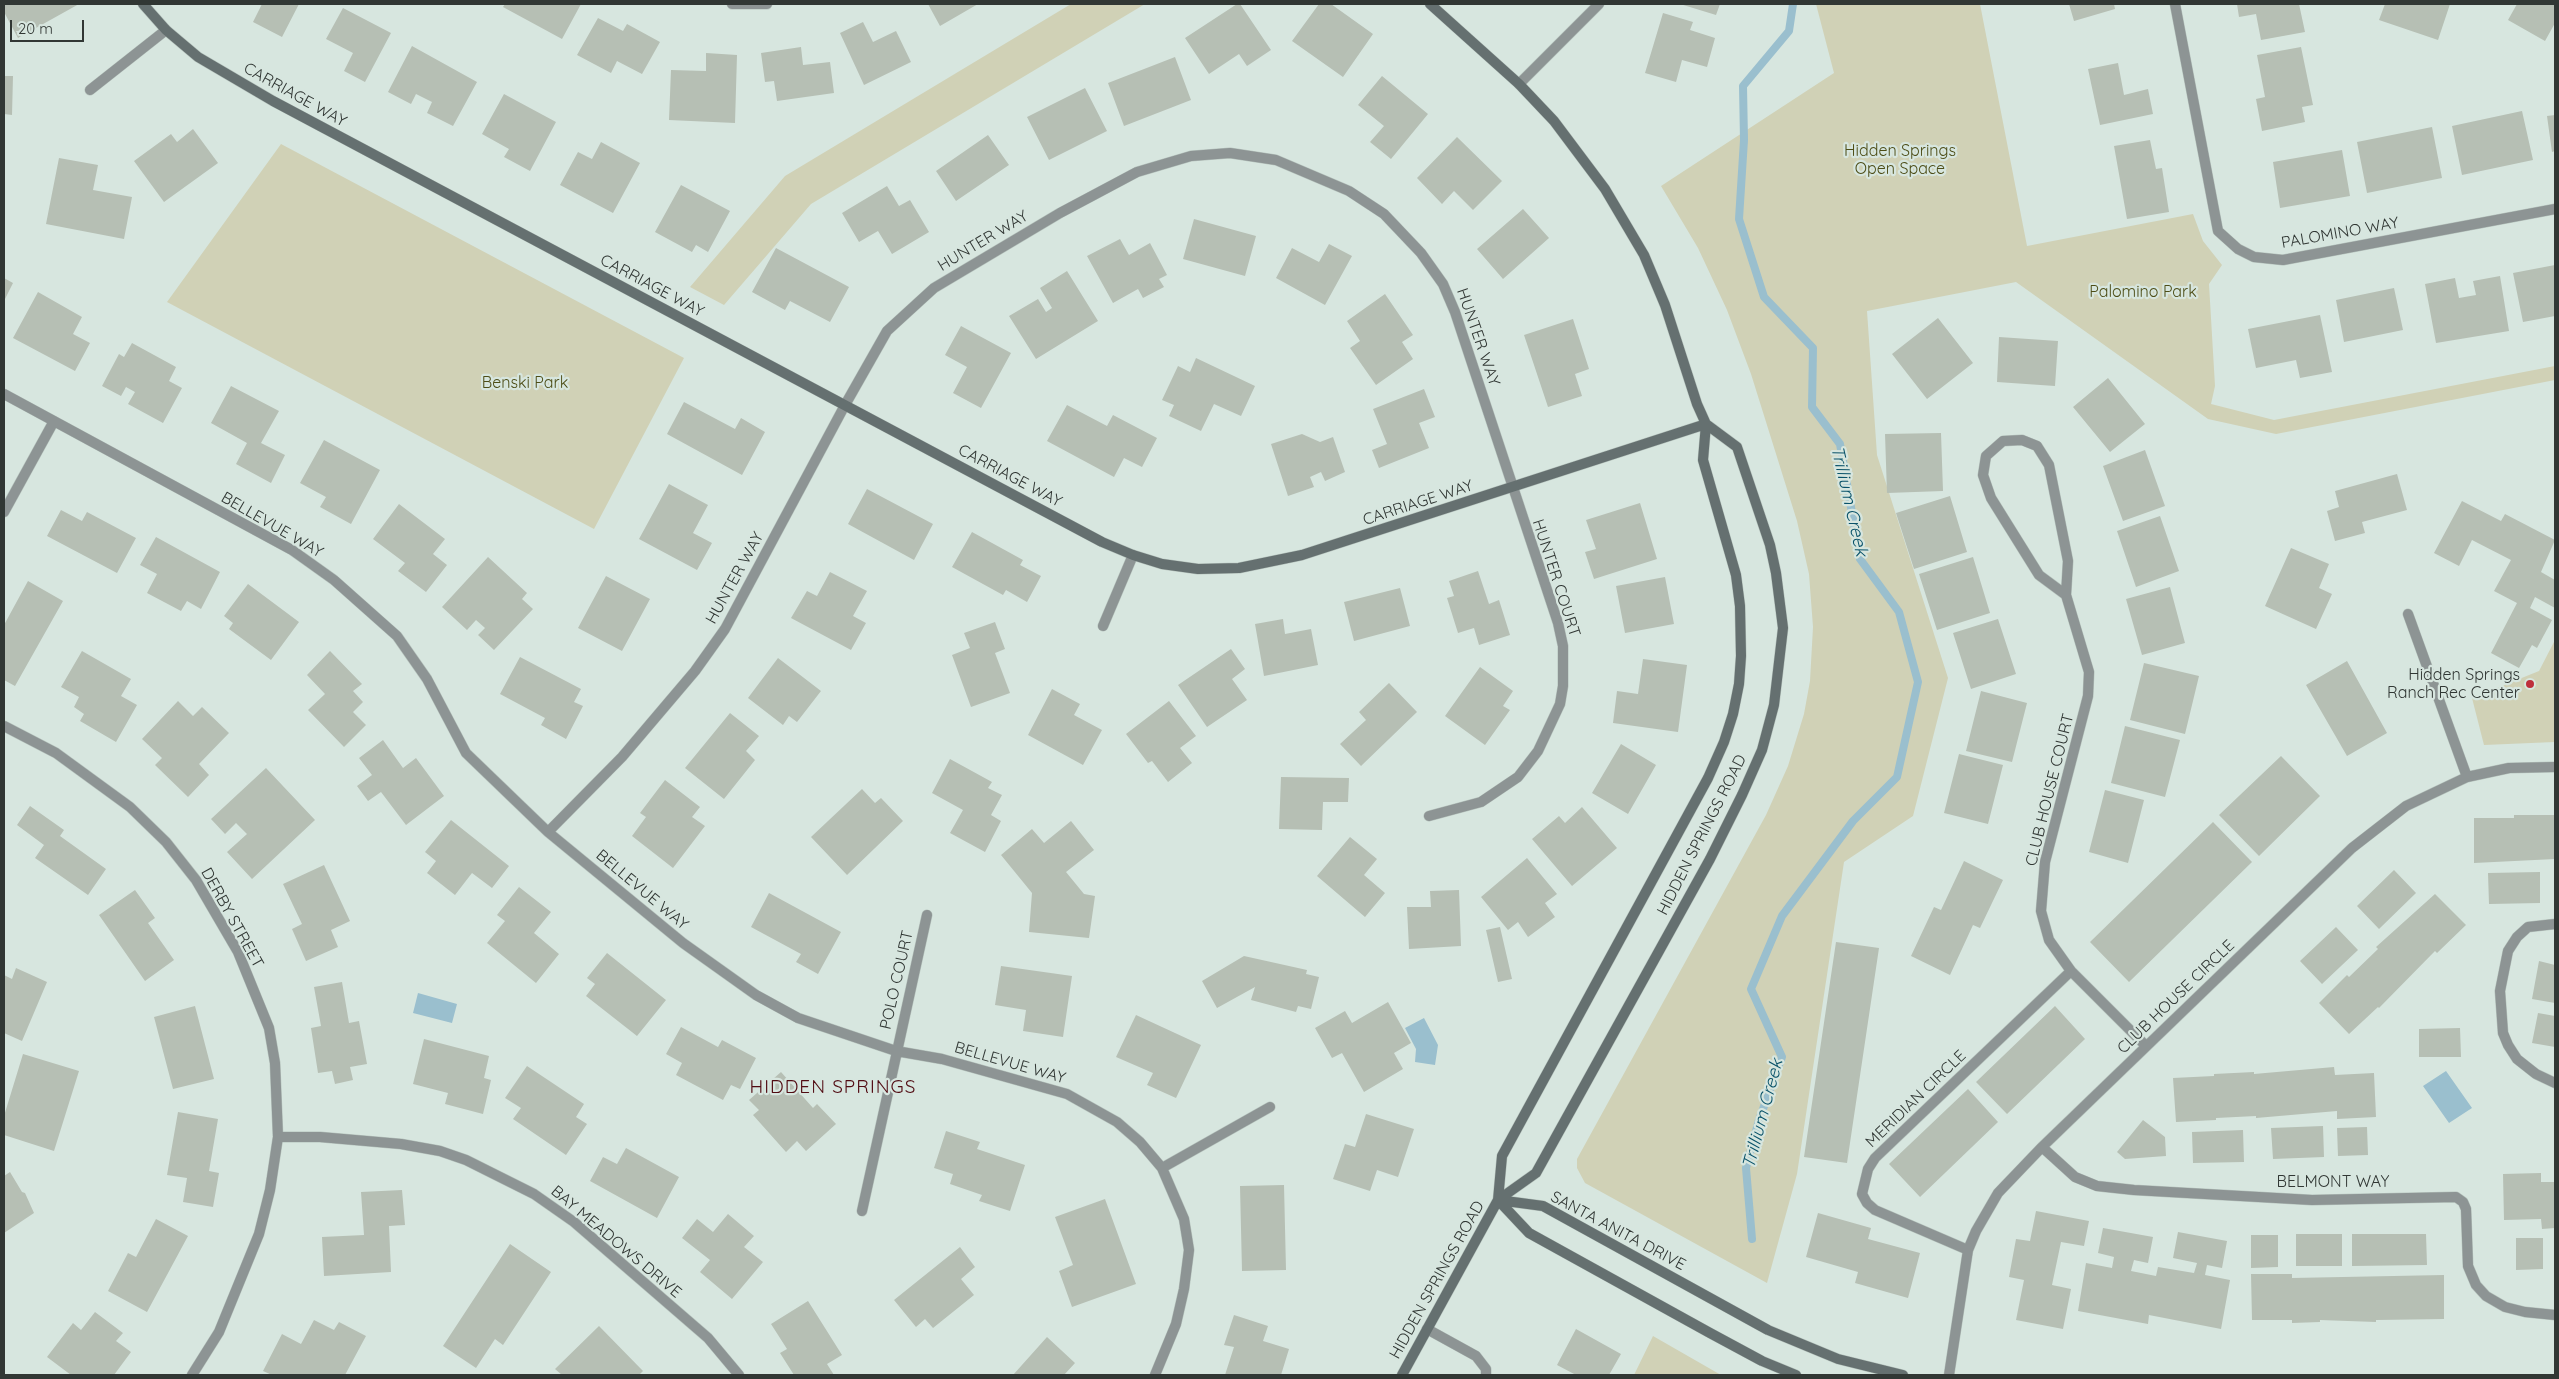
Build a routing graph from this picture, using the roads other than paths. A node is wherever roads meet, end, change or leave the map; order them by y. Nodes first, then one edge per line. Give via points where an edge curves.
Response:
1 (144, 4) edge
2 (732, 4) edge
3 (767, 4) edge
4 (1430, 4) edge
5 (1598, 4) edge
6 (2175, 4) edge
7 (166, 30) junction
8 (1520, 84) junction
9 (90, 90) dead end
10 (2555, 209) edge
11 (4, 394) edge
12 (845, 405) junction
13 (54, 422) junction
14 (1706, 424) junction
15 (1512, 488) junction
16 (4, 512) edge
17 (1133, 556) junction
18 (2066, 595) junction
19 (2408, 614) dead end
20 (1103, 626) dead end
21 (4, 726) edge
22 (2555, 766) edge
23 (2467, 777) junction
24 (1429, 816) dead end
25 (548, 832) junction
26 (927, 915) dead end
27 (2555, 924) edge
28 (2071, 971) junction
29 (2146, 1046) junction
30 (896, 1051) junction
31 (2555, 1083) edge
32 (1270, 1107) dead end
33 (278, 1137) junction
34 (2042, 1147) junction
35 (1162, 1168) junction
36 (1498, 1200) junction
37 (862, 1211) dead end
38 (1968, 1250) junction
39 (2555, 1315) edge
40 (1427, 1329) junction
41 (192, 1375) edge
42 (739, 1375) edge
43 (1155, 1375) edge
44 (1402, 1375) edge
45 (1486, 1375) edge
46 (1796, 1375) edge
47 (1903, 1375) edge
48 (1949, 1375) edge

1 - 7 main road, CARRIAGE WAY
2 - 3 street
4 - 8 main road, HIDDEN SPRINGS ROAD
5 - 8 street
6 - 10 street, PALOMINO WAY via 2218,230 2238,249 2254,257 2283,260
7 - 9 street
7 - 12 main road, CARRIAGE WAY via 198,58 273,101
8 - 14 main road, HIDDEN SPRINGS ROAD via 1585,160 1640,247 1665,305
11 - 13 street, BELLEVUE WAY
12 - 15 street, HUNTER WAY via 888,331 934,288 1052,217 1137,172 1191,156 1230,153 1276,160 1349,191 1384,214 1421,253 1443,284 1455,312
12 - 17 main road, CARRIAGE WAY
12 - 25 street, HUNTER WAY via 725,629 695,671 622,756
13 - 16 street
13 - 25 street, BELLEVUE WAY via 292,550 334,580 396,636 427,679 466,753
14 - 15 main road, CARRIAGE WAY
14 - 36 main road, HIDDEN SPRINGS ROAD via 1703,460 1736,575 1740,606 1741,656 1733,714 1708,778 1502,1156
14 - 36 main road, HIDDEN SPRINGS ROAD via 1737,447 1776,573 1783,628 1774,705 1756,765 1710,859 1536,1173
15 - 17 main road, CARRIAGE WAY via 1317,550 1260,564 1198,569
15 - 24 street, HUNTER COURT via 1563,646 1560,704 1538,751 1518,777 1481,802
17 - 20 street
18 - 18 street, CLUB HOUSE COURT via 2068,561 2049,465 2037,446 2022,440 2003,441 1986,456 1982,474 1989,495 2039,575
18 - 28 street, CLUB HOUSE COURT via 2089,672 2088,696 2045,862 2041,911 2049,940
19 - 23 street
21 - 33 street, DERBY STREET via 56,754 130,807 166,842 196,880 238,952 270,1028
22 - 23 street, CLUB HOUSE CIRCLE via 2510,768
23 - 29 street, CLUB HOUSE CIRCLE via 2406,806 2352,848
25 - 30 street, BELLEVUE WAY via 683,943 756,995 798,1018
26 - 30 street, POLO COURT
27 - 31 street via 2528,927 2517,937 2508,951 2500,991 2503,1033 2508,1045 2517,1059 2536,1074
28 - 29 street, CLUB HOUSE COURT
28 - 38 street, MERIDIAN CIRCLE via 1868,1169 1862,1194 1875,1210
29 - 34 street, CLUB HOUSE CIRCLE
30 - 35 street, BELLEVUE WAY via 942,1059 1067,1094 1117,1122
30 - 37 street, POLO COURT
32 - 35 street
33 - 41 street, DERBY STREET via 259,1234 219,1332
33 - 42 street, BAY MEADOWS DRIVE via 320,1136 440,1150 534,1194 574,1222 708,1338
34 - 38 street, CLUB HOUSE CIRCLE via 1998,1193
34 - 39 street, BELMONT WAY via 2075,1177 2096,1186 2312,1200 2456,1197 2466,1209 2468,1266 2476,1285 2486,1296 2505,1306
35 - 43 street, BELLEVUE WAY via 1184,1219 1188,1250 1176,1324
36 - 40 main road, HIDDEN SPRINGS ROAD
36 - 46 main road via 1529,1233 1762,1361
36 - 47 main road, SANTA ANITA DRIVE via 1543,1206 1768,1330 1838,1359
38 - 48 street, CLUB HOUSE CIRCLE
40 - 44 main road, HIDDEN SPRINGS ROAD
40 - 45 street via 1476,1356 1486,1369

